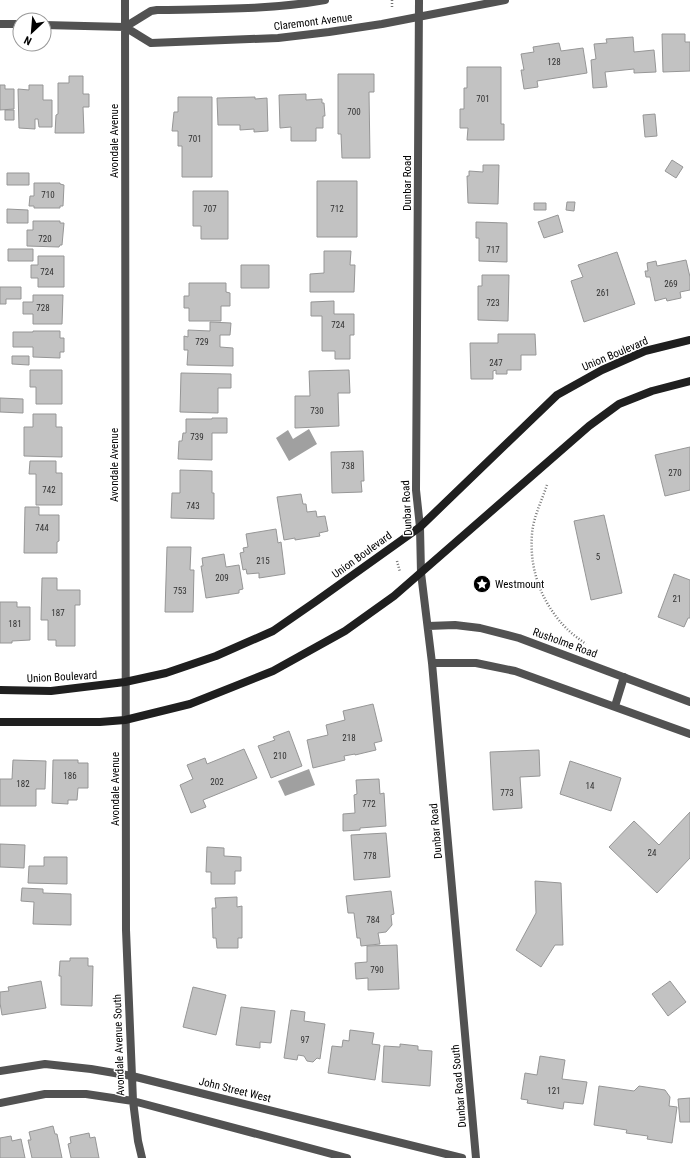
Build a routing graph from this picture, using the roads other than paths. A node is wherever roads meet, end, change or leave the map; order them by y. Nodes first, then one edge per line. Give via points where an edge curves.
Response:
1 (125, 0) edge
2 (325, 0) edge
3 (419, 0) edge
4 (505, 0) edge
5 (419, 16) junction
6 (0, 24) edge
7 (12, 24) edge
8 (52, 25) edge
9 (125, 27) junction
10 (690, 340) edge
11 (690, 381) edge
12 (420, 527) junction
13 (421, 573) junction
14 (428, 626) junction
15 (432, 663) junction
16 (624, 677) junction
17 (125, 682) junction
18 (0, 690) edge
19 (690, 702) edge
20 (615, 706) junction
21 (125, 720) junction
22 (0, 722) edge
23 (690, 734) edge
24 (126, 930) joint
25 (463, 1012) joint
26 (0, 1071) edge
27 (132, 1076) junction
28 (132, 1101) junction
29 (0, 1103) edge
30 (142, 1158) edge
31 (347, 1158) edge
32 (462, 1158) edge
33 (476, 1158) edge

1 - 9 street, Avondale Avenue
2 - 9 street, Claremont Avenue via 295,5 157,10
3 - 5 street, Dunbar Road
4 - 5 street, Claremont Avenue
5 - 9 street, Claremont Avenue via 278,38 151,44
5 - 12 street, Dunbar Road via 416,490
6 - 7 street
8 - 9 street
9 - 17 street, Avondale Avenue
10 - 12 street, Union Boulevard via 645,351 602,370 557,395
11 - 13 street via 652,391 619,404 589,426
12 - 13 street, Dunbar Road
12 - 17 street, Union Boulevard via 273,631 216,656 166,673
13 - 14 street, Dunbar Road
13 - 21 street via 345,631 273,671 190,704
14 - 15 street, Dunbar Road
14 - 16 street, Rusholme Road via 461,625 500,633
15 - 20 street via 476,663 515,671
15 - 25 street, Dunbar Road
16 - 19 street, Rusholme Road
16 - 20 street
17 - 18 street, Union Boulevard via 51,691
17 - 21 street, Avondale Avenue
20 - 23 street
21 - 22 street
21 - 24 street, Avondale Avenue
24 - 27 street, Avondale Avenue South
25 - 33 street, Dunbar Road South
26 - 27 street, John Street West via 45,1064
27 - 28 street, Avondale Avenue South
27 - 32 street, John Street West
28 - 29 street via 86,1094 52,1094
28 - 30 street, Avondale Avenue South
28 - 31 street

